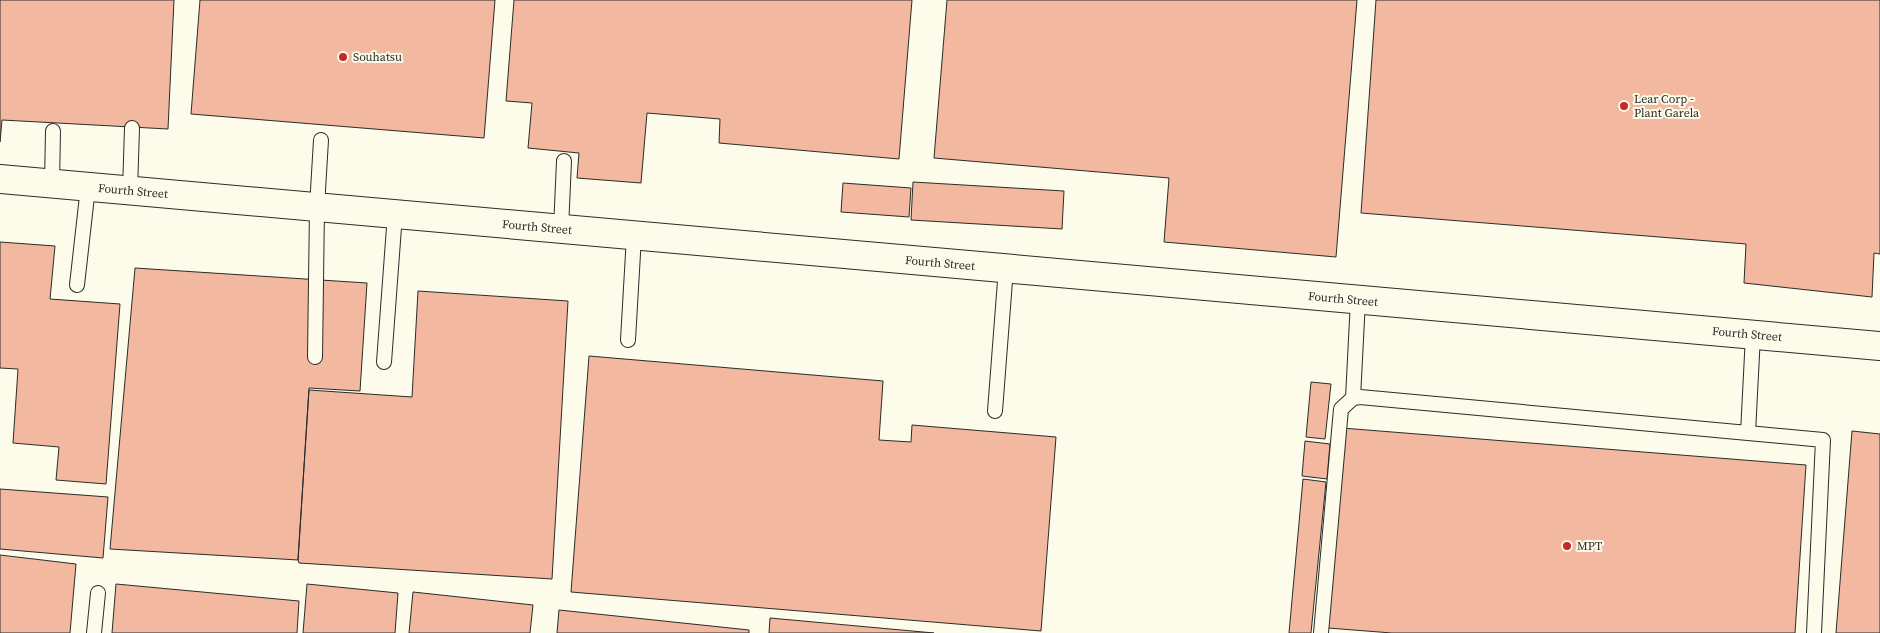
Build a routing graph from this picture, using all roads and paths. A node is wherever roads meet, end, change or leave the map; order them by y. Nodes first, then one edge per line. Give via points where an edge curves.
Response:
1 (132, 128) dead end
2 (53, 131) dead end
3 (321, 140) dead end
4 (564, 161) dead end
5 (0, 179) edge
6 (52, 184) junction
7 (88, 187) junction
8 (130, 191) junction
9 (317, 207) junction
10 (395, 214) junction
11 (561, 229) junction
12 (634, 236) junction
13 (1006, 268) junction
14 (77, 285) dead end
15 (1358, 300) junction
16 (1753, 335) junction
17 (628, 340) dead end
18 (1880, 346) edge
19 (314, 357) dead end
20 (384, 362) dead end
21 (1353, 398) junction
22 (995, 411) dead end
23 (1748, 433) junction
24 (98, 594) dead end
25 (94, 633) edge
26 (1321, 633) edge
27 (1814, 633) edge

1 - 8 lane
2 - 6 lane
3 - 9 lane
4 - 11 lane
5 - 6 street, Fourth Street
6 - 7 street, Fourth Street
7 - 8 street, Fourth Street
7 - 14 lane
8 - 9 street, Fourth Street
9 - 10 street, Fourth Street
9 - 19 lane
10 - 11 street, Fourth Street
10 - 20 lane
11 - 12 street, Fourth Street
12 - 13 street, Fourth Street
12 - 17 lane
13 - 15 street, Fourth Street
13 - 22 lane
15 - 16 street, Fourth Street
15 - 21 lane
16 - 18 street, Fourth Street
16 - 23 lane
21 - 23 lane
21 - 26 lane via 1341,409
23 - 27 lane via 1823,440
24 - 25 lane

